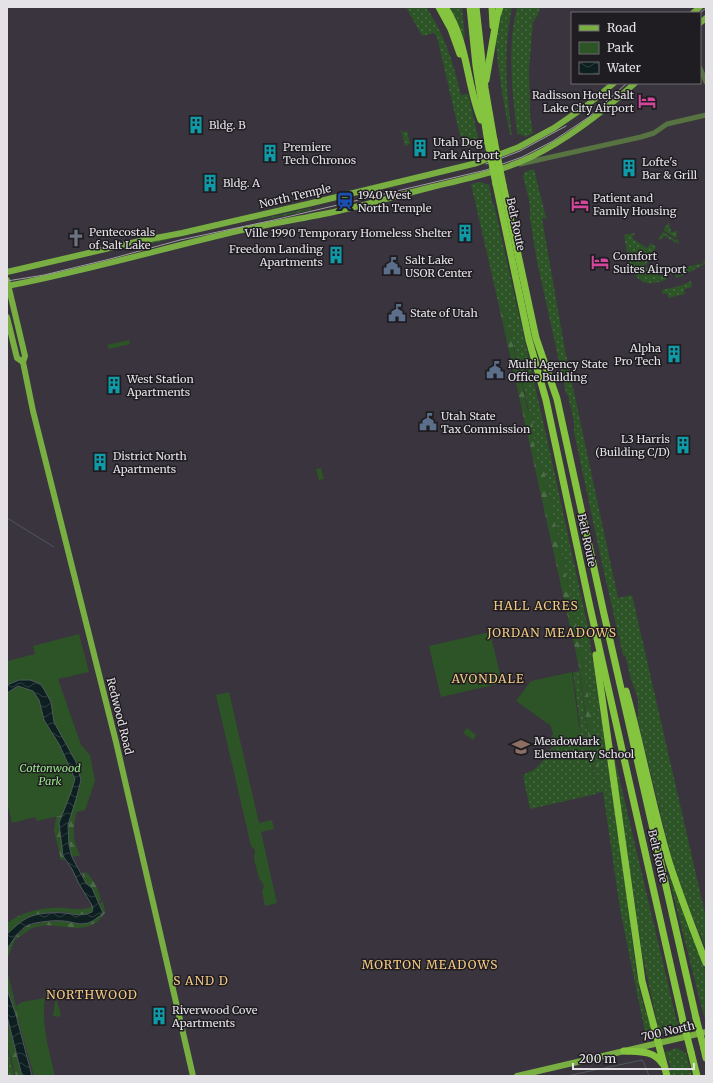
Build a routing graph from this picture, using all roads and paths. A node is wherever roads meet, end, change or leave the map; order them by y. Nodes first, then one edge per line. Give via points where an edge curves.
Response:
1 (438, 7) edge
2 (445, 7) edge
3 (464, 7) edge
4 (470, 7) edge
5 (476, 7) edge
6 (492, 7) edge
7 (500, 7) edge
8 (493, 42) junction
9 (473, 43) junction
10 (701, 70) edge
11 (706, 82) edge
12 (613, 84) edge
13 (634, 84) edge
14 (485, 88) junction
15 (475, 105) junction
16 (706, 115) edge
17 (486, 133) junction
18 (491, 142) junction
19 (509, 166) junction
20 (500, 184) junction
21 (7, 272) edge
22 (7, 284) edge
23 (7, 317) edge
24 (23, 362) junction
25 (590, 607) junction
26 (604, 614) junction
27 (706, 962) edge
28 (706, 1032) edge
29 (658, 1043) junction
30 (624, 1051) junction
31 (706, 1058) edge
32 (667, 1073) edge
33 (193, 1076) edge
34 (517, 1076) edge
35 (697, 1076) edge

1 - 15 highway via 451,29 460,52 470,95
2 - 15 highway via 459,36
3 - 9 highway
4 - 9 highway, Belt Route
5 - 14 highway, Belt Route
6 - 8 highway
7 - 8 highway
8 - 14 highway
9 - 17 highway, Belt Route
10 - 11 street
12 - 21 main road, North Temple via 554,128 519,147 477,163
13 - 19 main road, North Temple via 589,123 560,142
14 - 18 highway, Belt Route
15 - 17 highway
16 - 19 street, North Temple via 667,124 654,133 641,137
17 - 18 highway, Belt Route
18 - 20 highway, Belt Route, bridge
19 - 22 main road, North Temple via 380,201 234,232 72,272
20 - 25 highway, Belt Route via 529,340 546,400
20 - 26 highway, Belt Route via 536,338 558,399
22 - 24 main road, Redwood Road via 25,356
23 - 24 main road, Redwood Road via 17,358
24 - 33 main road, Redwood Road via 116,742
25 - 29 highway via 642,981
25 - 35 highway, Belt Route, bridge
26 - 27 highway via 670,862
26 - 31 highway, Belt Route, bridge
28 - 29 main road, 700 North
29 - 30 main road, 700 North
29 - 32 highway
30 - 32 highway via 654,1055
30 - 34 main road, 700 North

